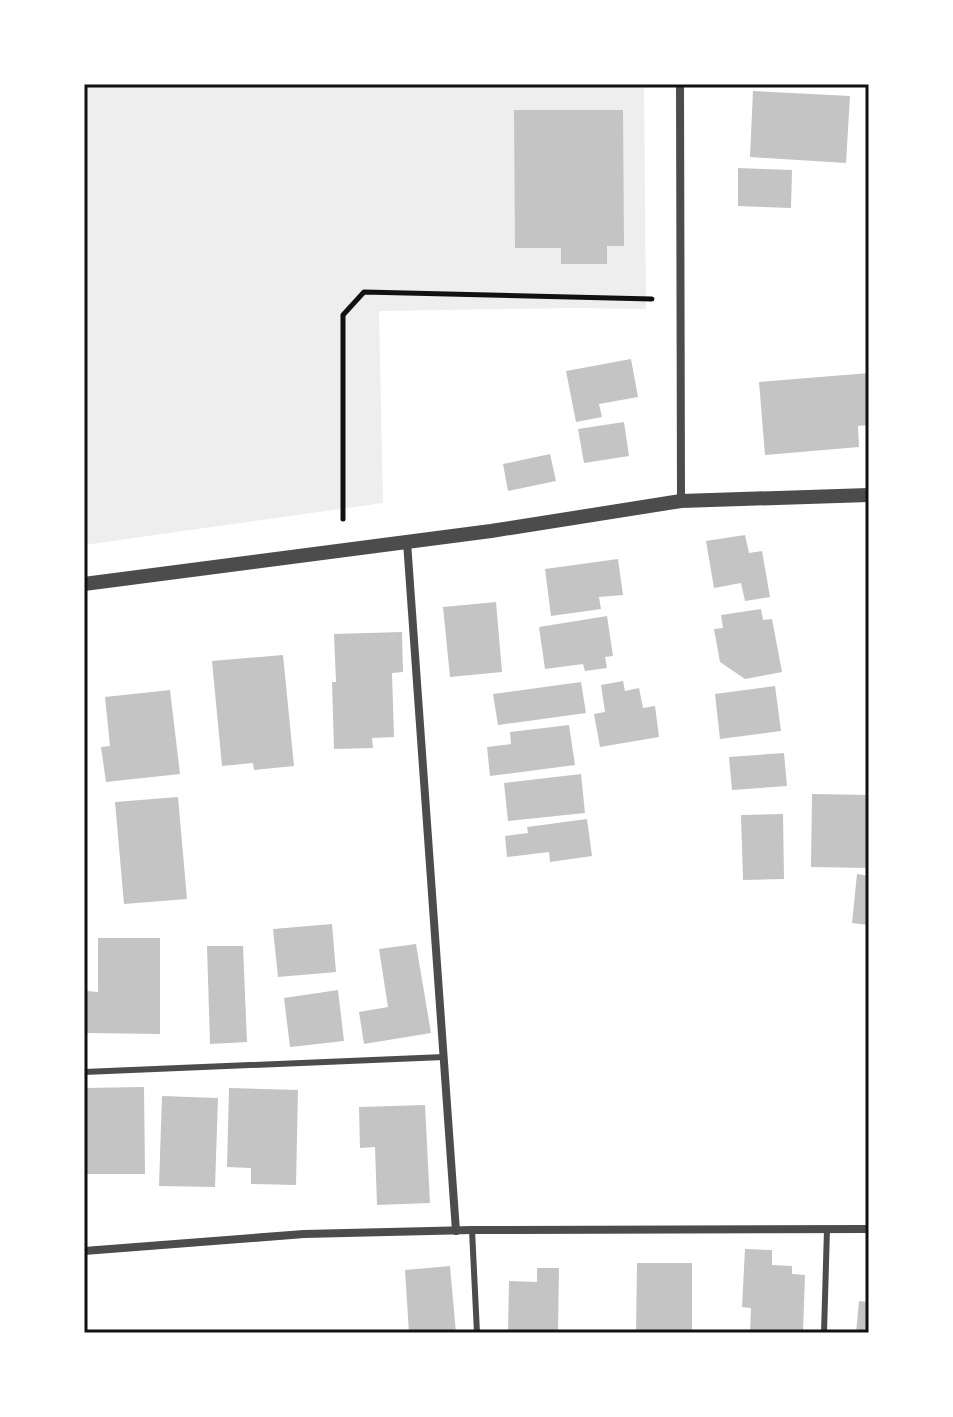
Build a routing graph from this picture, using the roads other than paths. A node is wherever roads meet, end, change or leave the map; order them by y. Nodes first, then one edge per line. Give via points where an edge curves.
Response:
1 (680, 84) edge
2 (869, 495) edge
3 (681, 501) junction
4 (407, 542) junction
5 (84, 584) edge
6 (444, 1057) junction
7 (84, 1072) edge
8 (827, 1229) junction
9 (869, 1229) edge
10 (472, 1230) junction
11 (456, 1231) junction
12 (84, 1251) edge
13 (477, 1333) edge
14 (824, 1333) edge

1 - 3 street
2 - 3 street
3 - 4 street
4 - 5 street
4 - 6 street
6 - 7 lane
6 - 11 street
8 - 9 street
8 - 10 street
8 - 14 lane
10 - 11 street
10 - 13 lane
11 - 12 street via 304,1234

